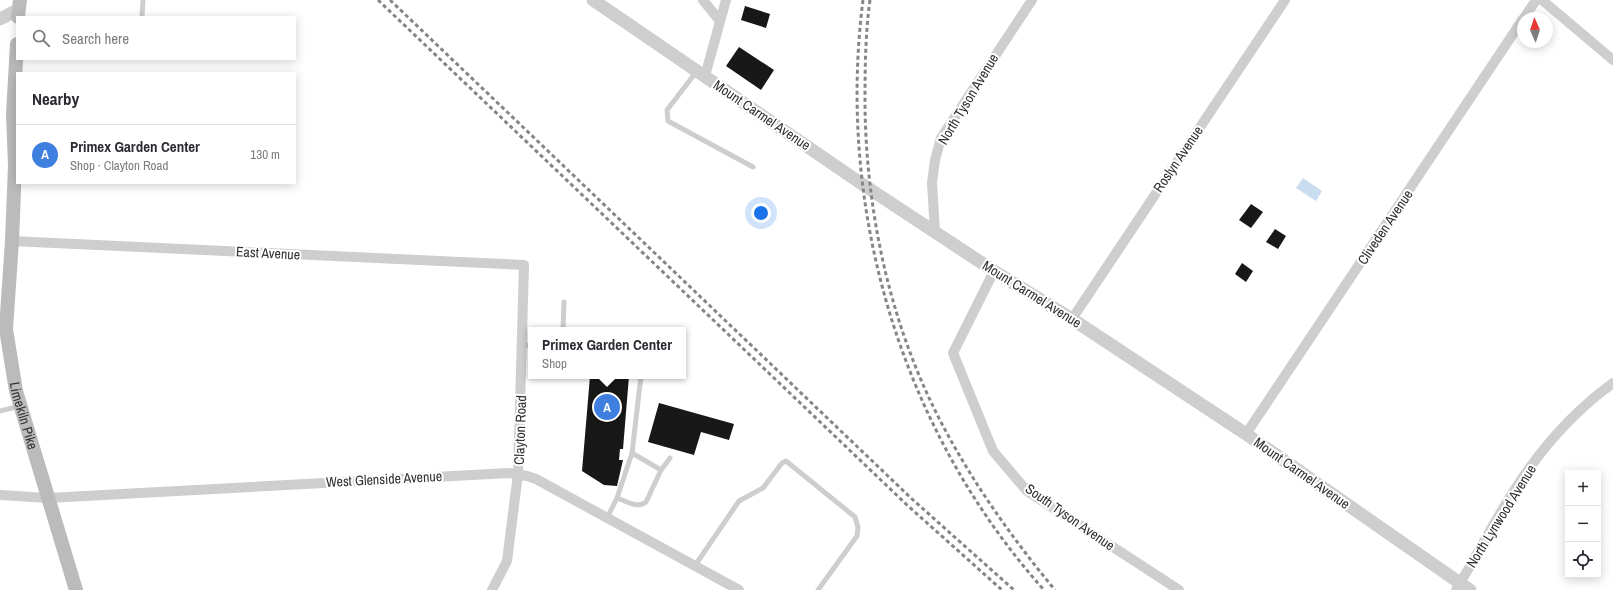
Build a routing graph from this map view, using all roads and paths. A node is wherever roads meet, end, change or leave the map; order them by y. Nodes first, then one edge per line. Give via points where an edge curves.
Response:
1 (143, 0) edge
2 (593, 0) edge
3 (703, 0) edge
4 (726, 0) edge
5 (1032, 0) edge
6 (1285, 0) edge
7 (1536, 0) edge
8 (1542, 0) edge
9 (19, 9) edge
10 (1528, 12) edge
11 (142, 16) edge
12 (0, 19) edge
13 (720, 21) junction
14 (1517, 28) edge
15 (17, 60) edge
16 (1613, 60) edge
17 (16, 72) edge
18 (701, 73) junction
19 (16, 79) edge
20 (15, 114) edge
21 (16, 166) edge
22 (753, 167) dead end
23 (935, 232) junction
24 (12, 241) junction
25 (524, 265) joint
26 (994, 271) junction
27 (564, 302) dead end
28 (1072, 319) junction
29 (563, 327) edge
30 (527, 346) edge
31 (640, 379) edge
32 (1613, 383) edge
33 (21, 405) junction
34 (0, 411) edge
35 (1246, 434) junction
36 (632, 453) junction
37 (670, 458) dead end
38 (661, 470) junction
39 (518, 474) junction
40 (0, 495) edge
41 (48, 498) junction
42 (617, 498) junction
43 (606, 519) junction
44 (694, 567) junction
45 (1462, 588) edge
46 (76, 590) edge
47 (492, 590) edge
48 (739, 590) edge
49 (818, 590) edge
50 (1179, 590) edge

1 - 11 lane
2 - 18 street, Mount Carmel Avenue
3 - 13 street
4 - 13 street
5 - 23 street, North Tyson Avenue via 942,138 935,160 932,183
6 - 28 street, Roslyn Avenue
7 - 10 street, Cliveden Avenue
8 - 16 street
9 - 12 street
13 - 18 street
14 - 35 street, Cliveden Avenue
15 - 17 main road, Limekiln Pike
18 - 22 lane via 668,110 668,122
18 - 23 street, Mount Carmel Avenue
19 - 20 main road, Limekiln Pike
20 - 21 main road, Limekiln Pike
21 - 24 main road, Limekiln Pike
23 - 26 street, Mount Carmel Avenue
24 - 25 street, East Avenue
24 - 33 main road, Limekiln Pike via 6,329 12,372
25 - 30 street, Clayton Road
26 - 28 street, Mount Carmel Avenue
26 - 50 street, South Tyson Avenue via 953,353 993,451 1027,491
27 - 29 lane
28 - 35 street, Mount Carmel Avenue
30 - 39 street, Clayton Road
31 - 36 lane
32 - 45 street, North Lynwood Avenue via 1570,420 1534,461 1520,481
33 - 34 lane
33 - 41 main road, Limekiln Pike
35 - 45 street, Mount Carmel Avenue
36 - 38 lane
36 - 42 lane
37 - 38 lane
38 - 42 lane via 643,504 634,505
39 - 41 street, West Glenside Avenue via 499,472
39 - 43 street, West Glenside Avenue via 536,479
39 - 47 street, Clayton Road via 507,561
40 - 41 street, West Glenside Avenue
41 - 46 main road, Limekiln Pike
42 - 43 lane
43 - 44 street, West Glenside Avenue
44 - 48 street, West Glenside Avenue
44 - 49 lane via 739,502 763,488 786,461 855,517 857,522 857,536

